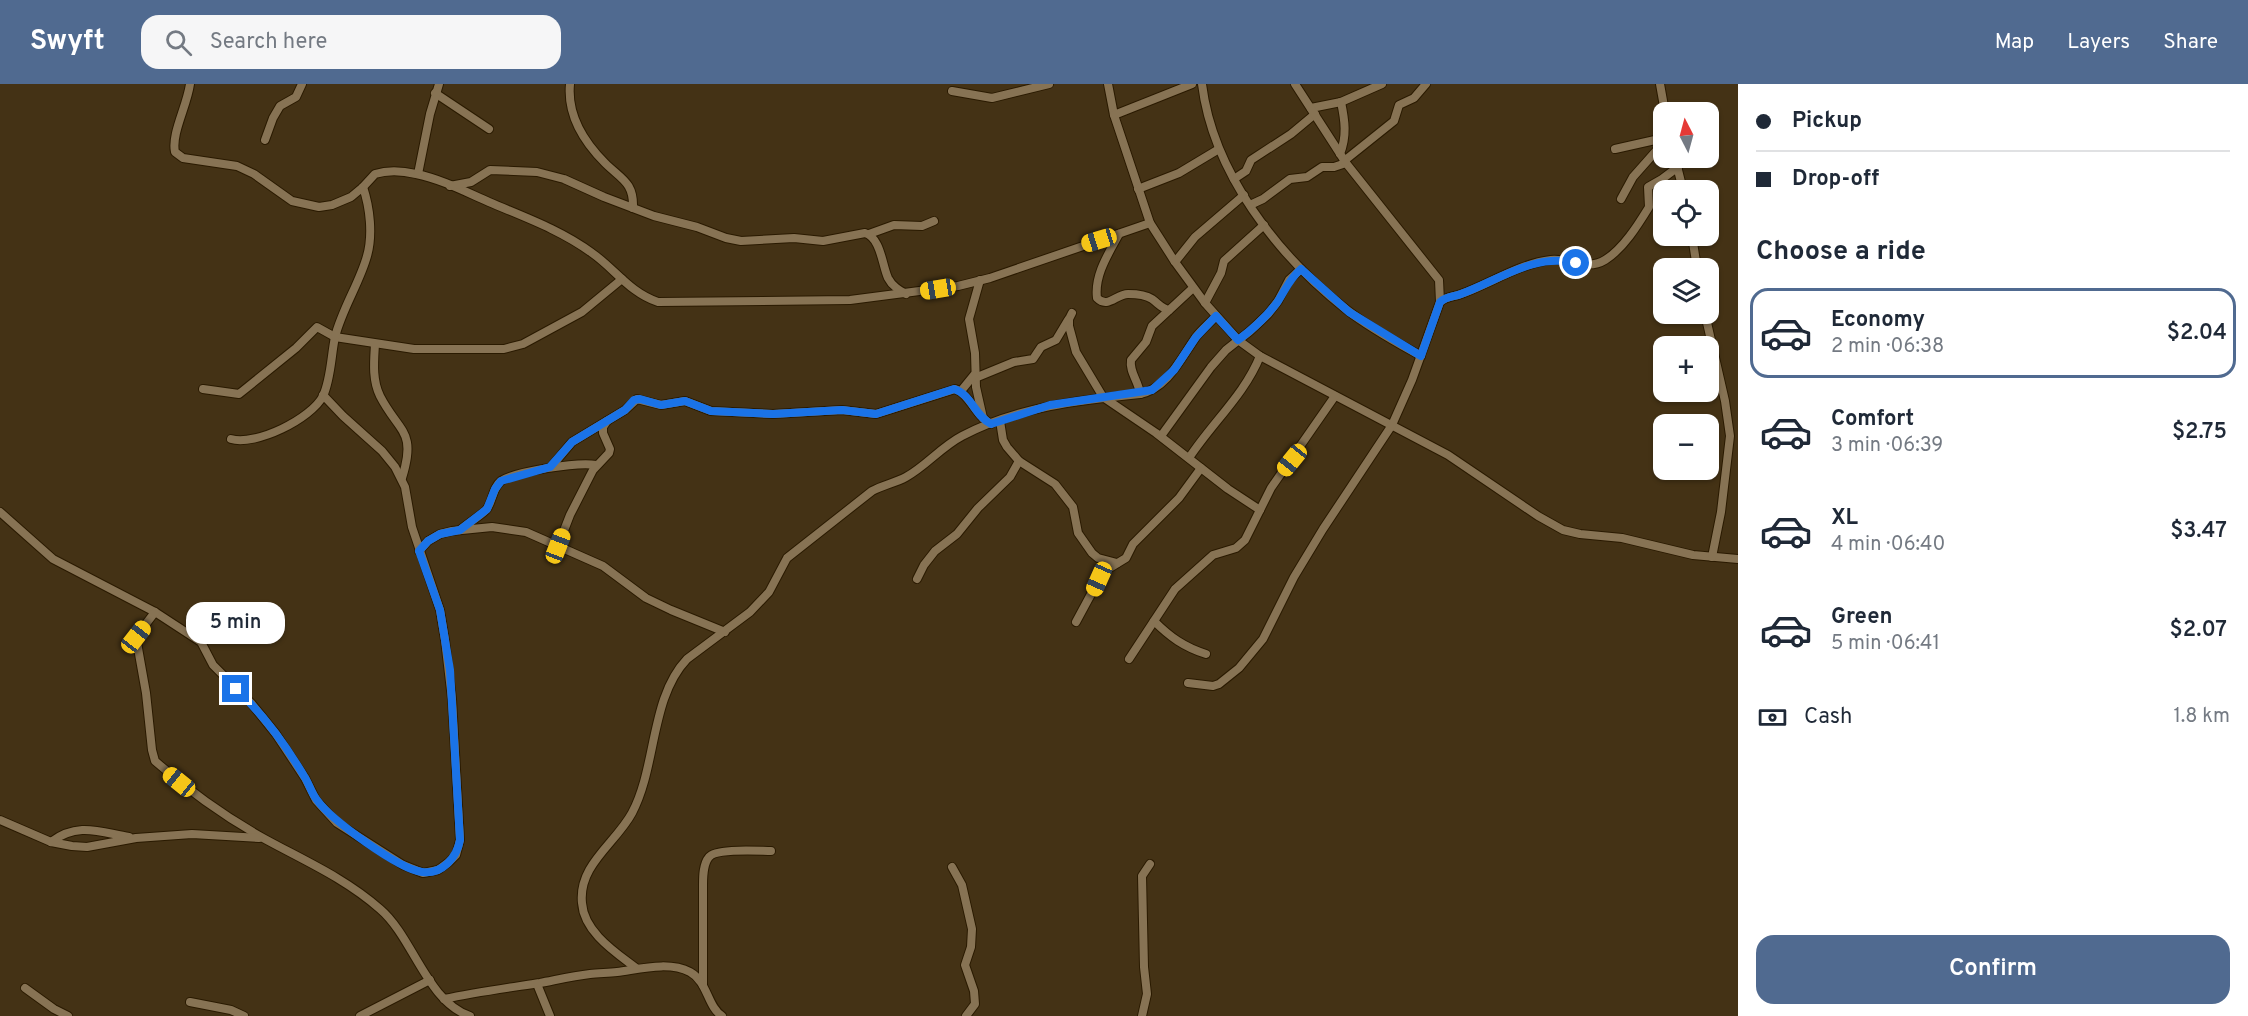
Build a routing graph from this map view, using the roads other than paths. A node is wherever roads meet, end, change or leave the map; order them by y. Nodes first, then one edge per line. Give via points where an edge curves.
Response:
1 (190, 84) edge
2 (302, 84) edge
3 (439, 84) edge
4 (570, 84) edge
5 (1043, 84) edge
6 (1108, 84) edge
7 (1192, 84) edge
8 (1202, 84) edge
9 (1295, 84) edge
10 (1383, 84) edge
11 (1426, 84) edge
12 (1660, 84) edge
13 (952, 91) dead end
14 (435, 93) junction
15 (1341, 102) junction
16 (1663, 102) edge
17 (1313, 111) junction
18 (1114, 116) junction
19 (489, 129) dead end
20 (265, 140) dead end
21 (1653, 142) edge
22 (1219, 149) junction
23 (1615, 149) dead end
24 (1653, 153) edge
25 (1343, 160) junction
26 (1677, 168) edge
27 (418, 174) junction
28 (1234, 179) junction
29 (450, 186) junction
30 (363, 187) junction
31 (1138, 189) junction
32 (1244, 195) junction
33 (1621, 199) dead end
34 (1250, 205) junction
35 (633, 208) junction
36 (934, 221) dead end
37 (1150, 223) junction
38 (1263, 225) junction
39 (869, 234) junction
40 (1119, 234) junction
41 (1174, 262) junction
42 (1301, 269) junction
43 (622, 279) junction
44 (980, 280) junction
45 (1193, 288) junction
46 (906, 294) junction
47 (1440, 302) junction
48 (1205, 303) junction
49 (1169, 310) junction
50 (1216, 316) junction
51 (1707, 324) edge
52 (335, 337) junction
53 (1238, 340) junction
54 (375, 344) junction
55 (1260, 356) junction
56 (1421, 356) junction
57 (975, 377) junction
58 (203, 389) dead end
59 (961, 392) junction
60 (1140, 394) junction
61 (323, 395) junction
62 (1335, 396) junction
63 (1103, 397) junction
64 (607, 421) junction
65 (1000, 421) junction
66 (987, 422) junction
67 (1392, 425) junction
68 (1161, 436) junction
69 (231, 439) dead end
70 (1189, 458) junction
71 (1019, 461) junction
72 (596, 465) junction
73 (550, 467) junction
74 (1201, 468) junction
75 (402, 478) junction
76 (1260, 510) junction
77 (0, 512) edge
78 (460, 530) junction
79 (558, 546) junction
80 (419, 551) junction
81 (1712, 557) junction
82 (1738, 559) edge
83 (1117, 563) junction
84 (917, 579) dead end
85 (155, 612) junction
86 (1154, 621) junction
87 (1076, 622) dead end
88 (725, 632) junction
89 (1206, 654) dead end
90 (1129, 659) dead end
91 (1188, 683) dead end
92 (0, 820) edge
93 (136, 838) junction
94 (262, 838) junction
95 (51, 842) junction
96 (771, 851) dead end
97 (1150, 864) dead end
98 (952, 867) dead end
99 (636, 968) junction
100 (430, 980) junction
101 (537, 984) junction
102 (703, 986) junction
103 (25, 988) dead end
104 (444, 999) junction
105 (190, 1002) dead end
106 (68, 1016) edge
107 (244, 1016) edge
108 (360, 1016) edge
109 (470, 1016) edge
110 (550, 1016) edge
111 (722, 1016) edge
112 (966, 1016) edge
113 (1142, 1016) edge

1 - 30 street via 173,143 175,152 183,158 237,166 292,201 319,207 342,202
2 - 20 street via 296,97 280,106
3 - 14 street
4 - 35 street via 578,128 605,164 627,182
5 - 13 street via 992,98
6 - 18 street
7 - 18 street
8 - 22 street
9 - 17 street
10 - 15 street
11 - 25 street via 1414,98 1399,105 1395,119 1382,132
12 - 16 street
14 - 19 street
14 - 27 street
15 - 17 street
15 - 25 street via 1346,130
17 - 25 street
17 - 28 street via 1291,134 1251,160 1246,171
18 - 31 street
21 - 23 street
22 - 28 street
22 - 31 street via 1179,173
24 - 33 street
25 - 34 street via 1307,177 1290,179
25 - 47 street via 1435,275 1441,290
26 - 47 street via 1648,187 1649,207 1604,261 1593,265 1561,260 1537,263
27 - 29 street
27 - 30 street via 381,172
28 - 32 street
29 - 35 street via 471,182 490,170 537,172
29 - 43 street via 570,238
30 - 52 street via 369,219 367,255
31 - 37 street
32 - 34 street
32 - 41 street via 1195,237
34 - 38 street
35 - 39 street via 741,241 832,241
36 - 39 street via 922,226 894,225
37 - 40 street
37 - 41 street
38 - 42 street
38 - 48 street via 1224,261
39 - 46 street via 889,279
40 - 44 street
40 - 49 street via 1100,275 1097,298 1107,303 1123,294 1137,294
41 - 45 street
42 - 53 street via 1268,314
42 - 56 street via 1349,312
43 - 46 street via 647,298 671,303 811,301
43 - 54 street via 582,312 514,347 414,349
44 - 46 street
44 - 57 street via 969,319
45 - 48 street
45 - 49 street
47 - 56 street
48 - 50 street
49 - 60 street via 1152,326 1146,342 1131,360
50 - 53 street
50 - 60 street via 1168,376 1152,390
51 - 81 street via 1730,436
52 - 54 street
52 - 58 street via 316,328 239,394
52 - 61 street
53 - 55 street
53 - 68 street via 1211,368
54 - 75 street via 375,380 380,395 408,440
55 - 62 street
55 - 70 street via 1242,390
56 - 67 street
57 - 59 street
57 - 63 street via 1033,359 1041,347 1056,340 1070,316 1076,352
57 - 66 street
59 - 64 street via 949,390 876,414 842,410 723,412 685,401 661,405 637,399
59 - 66 street
60 - 63 street
61 - 69 street via 312,408 271,434 242,442
61 - 75 street via 382,451
62 - 67 street
62 - 76 street
63 - 65 street via 1035,409
63 - 68 street
64 - 72 street via 603,433 610,451
64 - 73 street via 572,442
65 - 66 street
65 - 71 street via 1003,440
66 - 88 street via 948,444 906,477 872,491 823,528 787,558 763,599
67 - 81 street via 1448,455 1563,530
67 - 91 street via 1294,576 1263,639 1239,668 1219,684
68 - 70 street
70 - 74 street
71 - 83 street via 1055,484 1073,507 1078,533 1092,553
71 - 84 street via 1010,477 957,534 935,551
72 - 73 street
72 - 79 street
73 - 78 street via 501,481 487,509
74 - 76 street
74 - 83 street via 1174,504 1133,544 1129,555
75 - 80 street
76 - 86 street via 1245,540 1236,548 1213,555 1182,581
77 - 85 street via 53,559
78 - 79 street via 513,529
78 - 80 street via 440,534
79 - 88 street via 603,567 646,598
80 - 85 street via 440,610 452,699 460,840 456,855 438,870 423,873 403,865 337,823 316,800 276,734 213,665 201,642
81 - 82 street
83 - 87 street via 1103,572
85 - 94 street via 136,637 155,761 212,808
86 - 89 street via 1174,640
86 - 90 street
88 - 99 street via 687,659 672,676 632,812 592,865 583,886 582,903 590,926
92 - 95 street
93 - 94 street via 209,834
93 - 95 street via 87,847
93 - 95 street via 76,829
94 - 100 street via 349,884 381,909 393,921
96 - 102 street via 733,851 708,857 703,885
97 - 113 street via 1142,876 1148,994
98 - 112 street via 962,885 972,929 965,965 975,1004
99 - 101 street
99 - 102 street via 689,971
100 - 104 street
100 - 108 street
101 - 104 street
101 - 110 street
102 - 111 street
103 - 106 street
104 - 109 street
105 - 107 street

